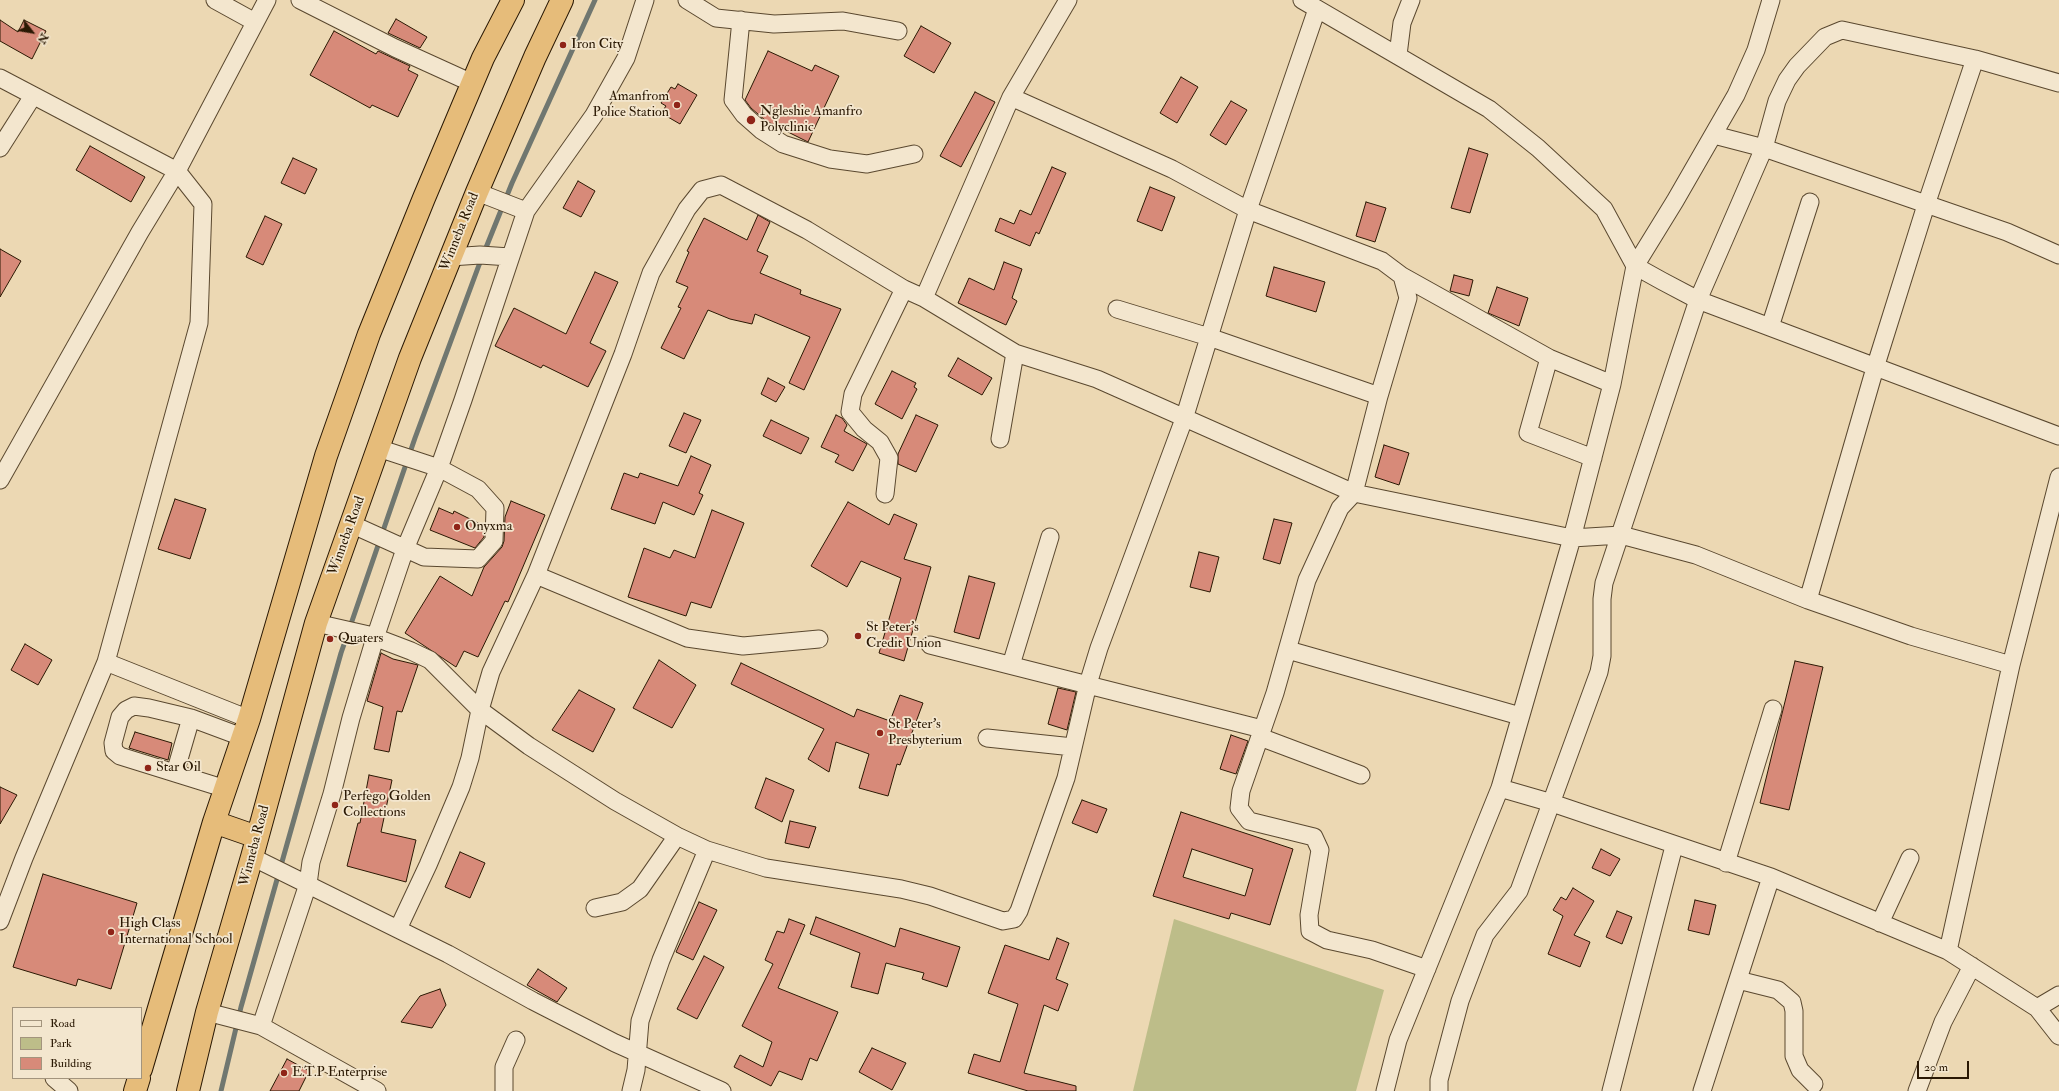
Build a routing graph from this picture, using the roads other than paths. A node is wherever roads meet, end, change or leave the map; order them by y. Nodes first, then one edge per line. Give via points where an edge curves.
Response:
1 (215, 0) edge
2 (267, 0) edge
3 (300, 0) edge
4 (513, 0) edge
5 (562, 0) edge
6 (645, 0) edge
7 (687, 0) edge
8 (1068, 0) edge
9 (1411, 0) edge
10 (1771, 0) edge
11 (1310, 4) edge
12 (741, 20) junction
13 (255, 22) junction
14 (898, 32) dead end
15 (1398, 55) junction
16 (1975, 59) junction
17 (0, 78) edge
18 (2059, 83) edge
19 (472, 84) junction
20 (32, 96) junction
21 (1011, 97) junction
22 (1714, 135) junction
23 (0, 148) edge
24 (1764, 148) junction
25 (914, 154) dead end
26 (177, 172) junction
27 (477, 192) junction
28 (1810, 202) dead end
29 (1926, 205) junction
30 (1248, 210) junction
31 (526, 211) junction
32 (2059, 255) edge
33 (450, 257) junction
34 (510, 257) junction
35 (1635, 266) junction
36 (1402, 276) junction
37 (904, 289) junction
38 (924, 298) junction
39 (1698, 300) junction
40 (1117, 309) dead end
41 (1770, 327) junction
42 (1209, 337) junction
43 (1015, 353) junction
44 (1549, 358) junction
45 (1875, 368) junction
46 (1612, 384) junction
47 (1379, 396) junction
48 (1184, 419) junction
49 (2059, 436) edge
50 (1000, 439) dead end
51 (378, 448) junction
52 (1593, 458) junction
53 (439, 468) junction
54 (2059, 478) edge
55 (0, 480) edge
56 (1354, 493) junction
57 (885, 494) dead end
58 (351, 524) junction
59 (1621, 535) junction
60 (1050, 537) dead end
61 (1572, 538) junction
62 (405, 549) junction
63 (536, 575) junction
64 (1808, 600) junction
65 (316, 623) junction
66 (375, 638) junction
67 (819, 639) dead end
68 (930, 645) dead end
69 (1288, 650) junction
70 (106, 662) junction
71 (1011, 665) junction
72 (2010, 665) junction
73 (1088, 684) junction
74 (1773, 709) dead end
75 (480, 710) junction
76 (1520, 716) junction
77 (191, 718) junction
78 (245, 728) junction
79 (1261, 733) junction
80 (987, 738) dead end
81 (1073, 747) junction
82 (175, 773) junction
83 (1361, 775) dead end
84 (226, 788) junction
85 (1500, 788) junction
86 (1552, 803) junction
87 (214, 822) junction
88 (677, 836) junction
89 (1674, 846) junction
90 (255, 847) junction
91 (707, 850) junction
92 (1910, 858) dead end
93 (1726, 863) junction
94 (1771, 877) junction
95 (308, 884) junction
96 (596, 908) dead end
97 (0, 920) edge
98 (1880, 923) junction
99 (398, 929) junction
100 (1948, 951) junction
101 (1972, 966) junction
102 (1427, 969) junction
103 (1738, 980) junction
104 (2059, 995) edge
105 (2038, 1008) junction
106 (207, 1012) junction
107 (261, 1026) junction
108 (2059, 1036) edge
109 (516, 1040) dead end
110 (144, 1042) edge
111 (637, 1053) junction
112 (142, 1060) edge
113 (55, 1079) edge
114 (139, 1079) edge
115 (1814, 1084) dead end
116 (69, 1091) edge
117 (135, 1091) edge
118 (188, 1091) edge
119 (377, 1091) edge
120 (504, 1091) edge
121 (631, 1091) edge
122 (722, 1091) edge
123 (1385, 1091) edge
124 (1439, 1091) edge
125 (1611, 1091) edge
126 (1702, 1091) edge
127 (1917, 1091) edge

1 - 13 street
2 - 13 street
3 - 19 street
4 - 19 highway
5 - 27 highway, Winneba Road
6 - 31 street via 626,58 594,115
7 - 12 street via 716,18
8 - 21 street
9 - 15 street via 1402,23
10 - 22 street via 1756,50 1736,95
11 - 15 street
11 - 30 street
12 - 14 street via 774,24 843,21
12 - 25 street via 733,100 744,115 761,130 783,144 830,159 867,164
13 - 26 street
15 - 35 street via 1489,109 1538,148 1604,209
16 - 18 street
16 - 24 street via 1842,30 1835,31 1820,42 1787,80 1777,101
16 - 29 street
17 - 20 street
19 - 78 highway via 368,334 326,456
20 - 23 street
20 - 26 street
21 - 30 street via 1172,170
21 - 38 street
22 - 24 street
22 - 35 street
24 - 29 street
24 - 39 street
26 - 55 street via 140,232
26 - 70 street via 203,204 199,322
27 - 31 street
27 - 33 highway, Winneba Road
28 - 41 street
29 - 32 street via 2006,232
29 - 45 street
30 - 36 street via 1382,261
30 - 42 street
31 - 34 street
33 - 34 street
33 - 51 highway, Winneba Road
34 - 53 street
35 - 39 street
35 - 46 street
36 - 44 street
36 - 47 street via 1408,298
37 - 38 street
37 - 57 street via 853,394 850,412 880,442 889,458
37 - 63 street via 807,230 721,185 702,190 687,209 651,273 623,354
38 - 43 street
39 - 41 street
39 - 59 street
40 - 42 street
41 - 45 street
42 - 47 street
42 - 48 street
43 - 48 street via 1098,379
43 - 50 street
44 - 46 street
44 - 52 street via 1528,433
45 - 49 street
45 - 64 street
46 - 52 street
47 - 56 street
48 - 56 street
48 - 73 street
51 - 53 street
51 - 58 highway, Winneba Road
52 - 61 street
53 - 62 street
53 - 62 street via 478,489 495,508 494,541 478,559 424,557
54 - 72 street
56 - 61 street
56 - 69 street via 1340,508 1307,580
58 - 62 street
58 - 65 highway, Winneba Road
59 - 61 street
59 - 64 street via 1696,555
59 - 86 street via 1604,583 1602,656 1599,672
60 - 71 street
61 - 76 street
62 - 66 street
63 - 67 street via 687,638 743,646
63 - 75 street via 491,672
64 - 72 street via 1911,636
65 - 66 street
65 - 90 highway, Winneba Road
66 - 75 street via 430,660
66 - 95 street via 311,862
68 - 71 street
69 - 76 street
69 - 79 street
70 - 78 street
70 - 97 street
71 - 73 street
72 - 100 street
73 - 79 street
73 - 81 street
74 - 93 street
75 - 88 street via 564,770
75 - 99 street via 461,787
76 - 85 street
77 - 78 street
77 - 82 street
77 - 82 street via 134,706 121,756
78 - 84 highway
79 - 83 street
79 - 102 street via 1241,791 1239,808 1249,821 1314,837 1320,850 1309,915 1310,931 1327,940 1372,950
80 - 81 street
81 - 91 street via 1066,778 1014,919 1003,921 930,896 901,889 766,868
82 - 84 street
84 - 87 highway
85 - 86 street
85 - 102 street
86 - 89 street
86 - 124 street via 1519,891 1485,935 1460,1001 1439,1080
87 - 90 highway
87 - 110 highway
88 - 91 street
88 - 96 street via 640,889 622,902
89 - 93 street
89 - 125 street
90 - 95 street
90 - 106 highway, Winneba Road
91 - 111 street via 661,960 645,1006 640,1021
92 - 98 street
93 - 94 street
94 - 98 street
94 - 103 street
95 - 99 street
95 - 107 street
98 - 100 street
99 - 111 street
100 - 101 street
101 - 105 street
101 - 127 street via 1943,1022
102 - 123 street via 1398,1040
103 - 115 street via 1778,990 1792,1002 1794,1056 1800,1070
103 - 126 street
104 - 105 street
105 - 108 street
106 - 107 street
106 - 118 highway, Winneba Road
107 - 119 street
109 - 120 street via 504,1067
110 - 112 highway
111 - 121 street
111 - 122 street
113 - 116 street
114 - 117 highway

